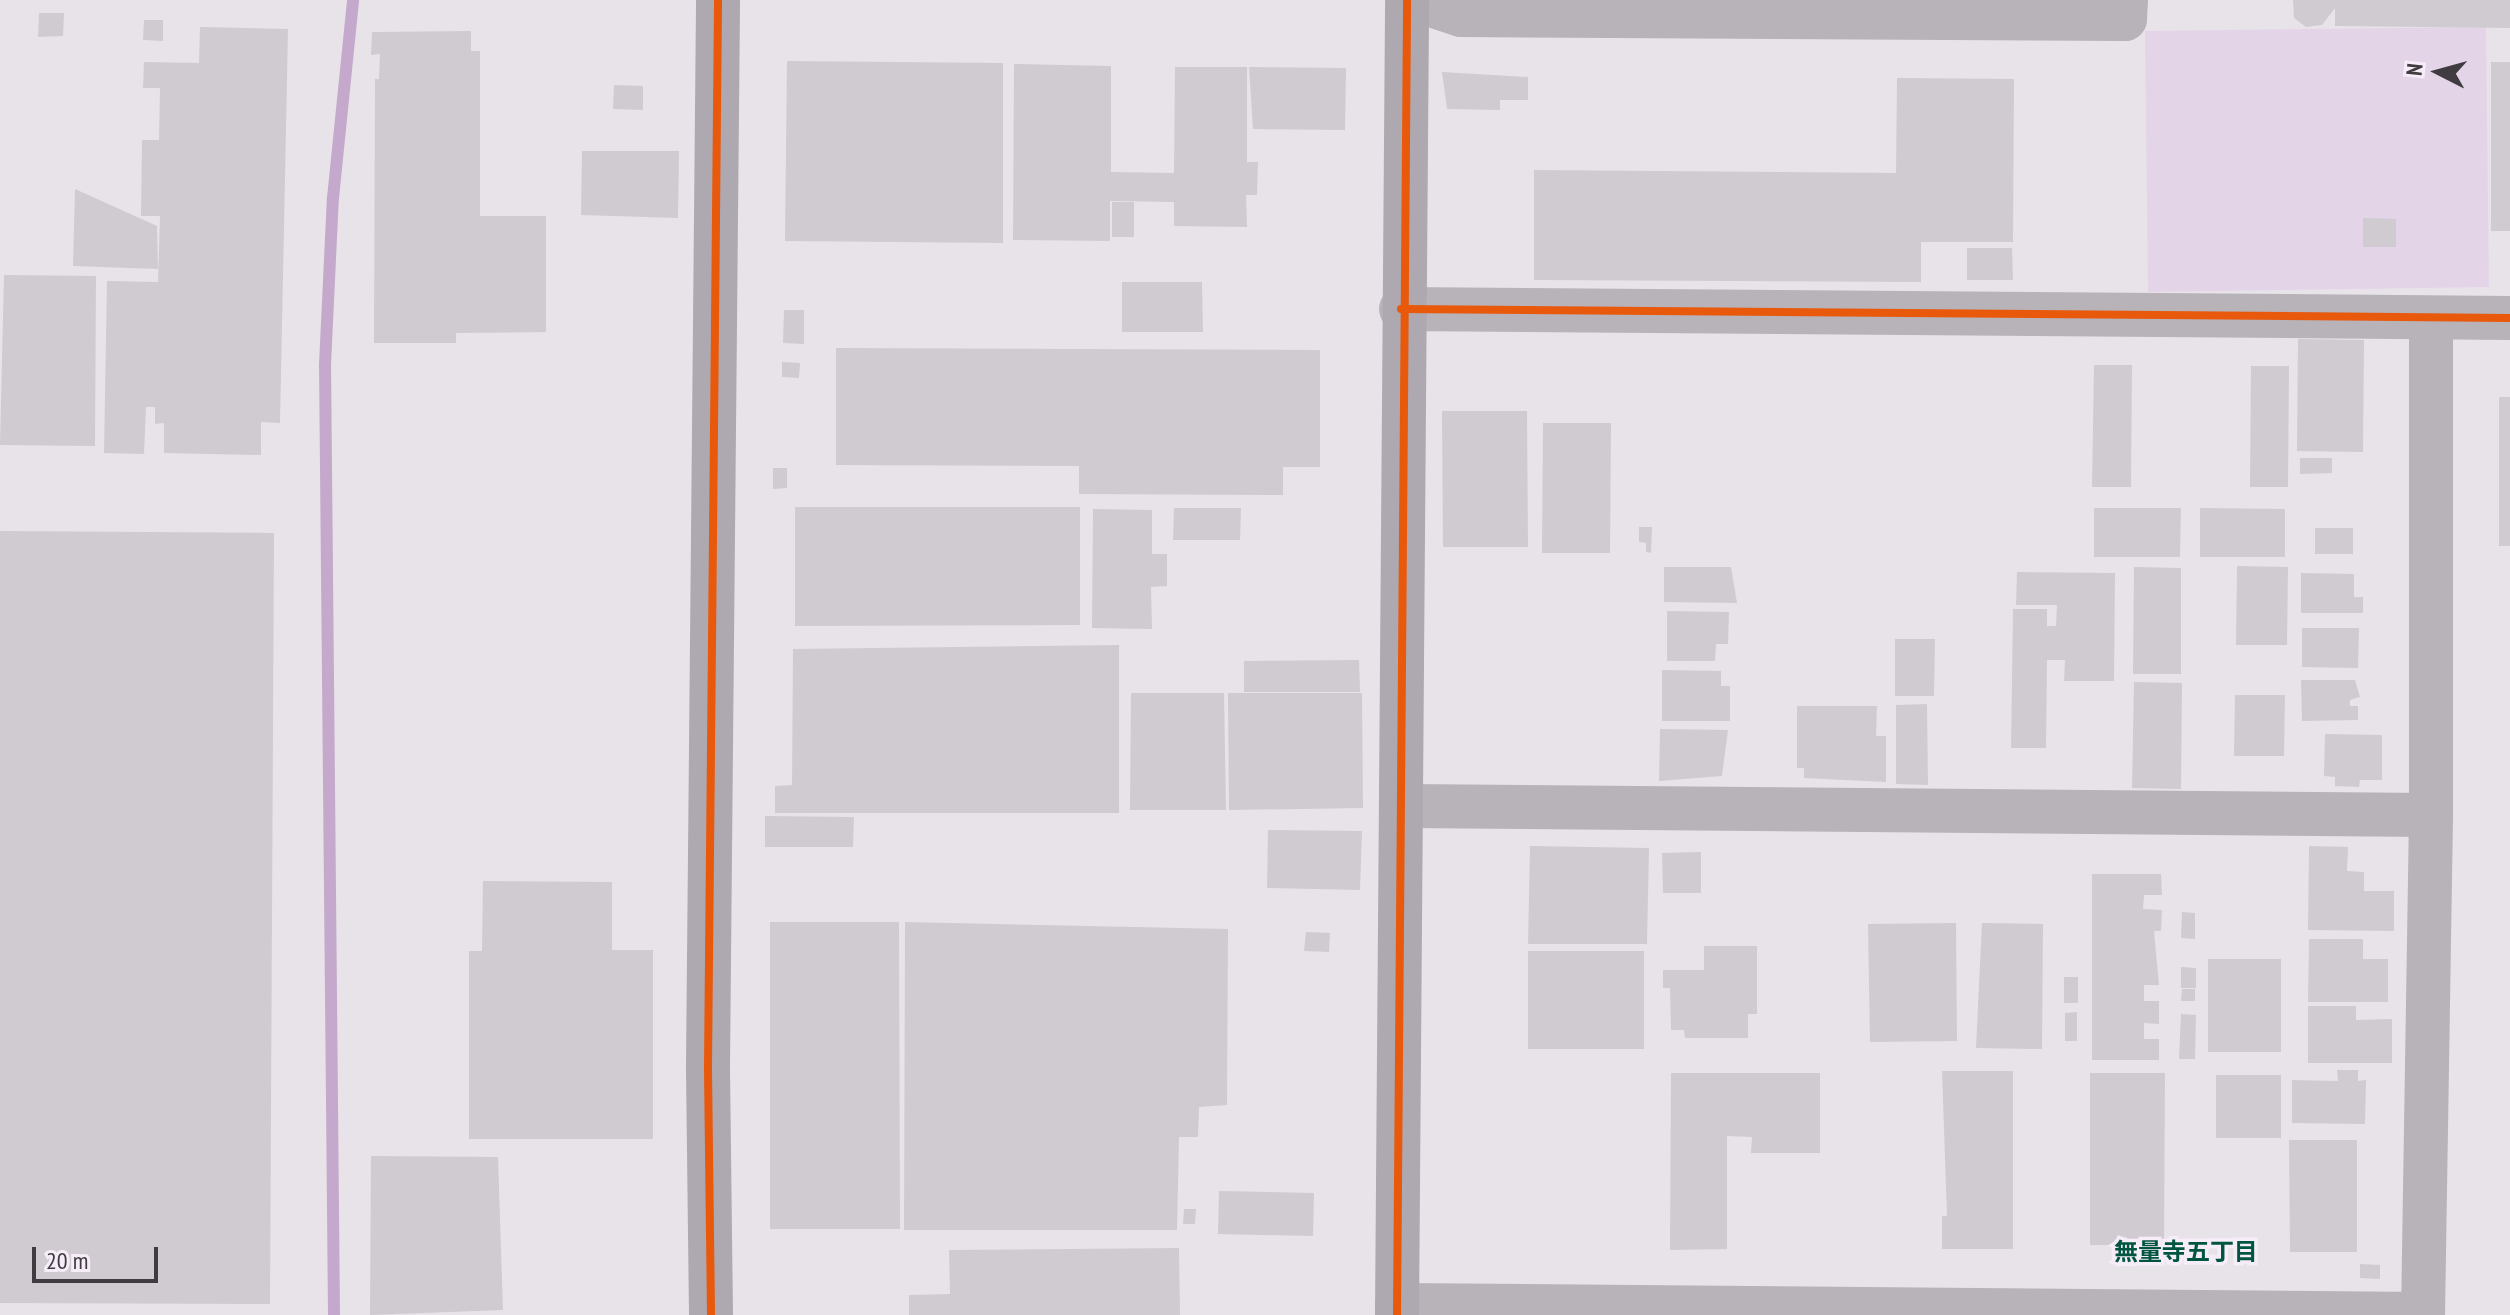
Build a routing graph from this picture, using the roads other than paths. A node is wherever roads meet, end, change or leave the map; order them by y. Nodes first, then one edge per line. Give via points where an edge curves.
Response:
1 (718, 0) edge
2 (1407, 0) edge
3 (1416, 0) edge
4 (2126, 0) edge
5 (1401, 309) junction
6 (2431, 318) junction
7 (2510, 318) edge
8 (1405, 806) junction
9 (2431, 815) junction
10 (1397, 1310) edge
11 (2423, 1314) edge
12 (711, 1315) edge

1 - 12 street via 708,1066
2 - 5 street
3 - 4 street via 1461,15 2125,19
5 - 6 street
5 - 8 street
6 - 7 street
6 - 9 street
8 - 9 street
8 - 10 street
9 - 11 street
10 - 11 street

